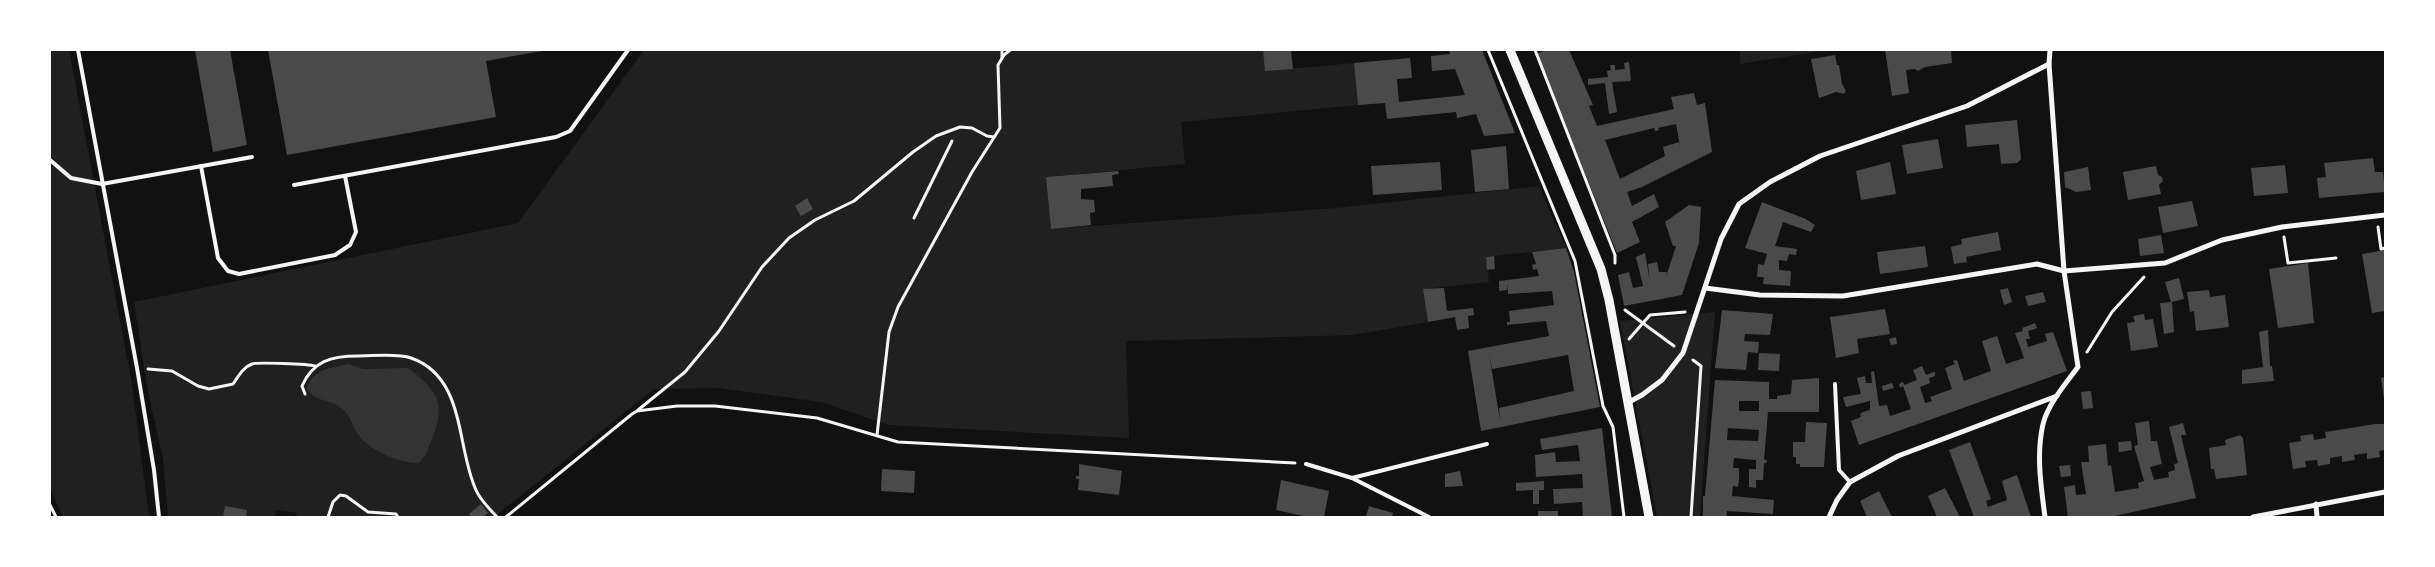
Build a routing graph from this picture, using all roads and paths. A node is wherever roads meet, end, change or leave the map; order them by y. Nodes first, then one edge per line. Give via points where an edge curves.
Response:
1 (78, 50) edge
2 (628, 50) edge
3 (1002, 50) edge
4 (1010, 50) edge
5 (1488, 50) edge
6 (1510, 50) edge
7 (1536, 50) edge
8 (2050, 50) edge
9 (1002, 59) junction
10 (2049, 64) junction
11 (994, 137) junction
12 (952, 140) dead end
13 (252, 157) dead end
14 (50, 160) edge
15 (201, 166) junction
16 (345, 176) junction
17 (102, 184) junction
18 (294, 185) dead end
19 (2385, 215) edge
20 (2377, 216) junction
21 (914, 218) dead end
22 (2282, 227) junction
23 (2385, 248) edge
24 (2336, 258) dead end
25 (2165, 263) junction
26 (2064, 271) junction
27 (1614, 272) dead end
28 (1705, 288) junction
29 (1623, 308) dead end
30 (1698, 312) junction
31 (1643, 323) junction
32 (1631, 348) dead end
33 (314, 366) junction
34 (1701, 366) dead end
35 (2078, 367) junction
36 (137, 368) junction
37 (1836, 384) dead end
38 (305, 394) dead end
39 (2058, 395) junction
40 (1629, 402) junction
41 (637, 410) junction
42 (877, 435) junction
43 (1487, 444) dead end
44 (1306, 464) joint
45 (1352, 478) junction
46 (1850, 482) junction
47 (2385, 492) edge
48 (2316, 504) junction
49 (50, 505) edge
50 (56, 517) edge
51 (159, 517) edge
52 (328, 517) edge
53 (398, 517) edge
54 (497, 517) edge
55 (506, 517) edge
56 (1429, 517) edge
57 (1624, 517) edge
58 (1649, 517) edge
59 (1691, 517) edge
60 (1829, 517) edge
61 (2045, 517) edge
62 (2253, 517) edge
63 (2317, 517) edge

1 - 17 lane
2 - 16 lane via 570,131 556,137
3 - 9 path
4 - 9 path
5 - 57 path via 1575,261 1603,406 1613,427
6 - 40 street via 1601,269
7 - 27 path via 1615,255
8 - 10 street
9 - 11 path via 998,65 1000,128
10 - 26 street
10 - 28 street via 1968,106 1820,156 1770,182 1740,204 1721,239
11 - 41 path via 960,127 936,136 854,201 815,220 789,238 762,267 719,331 685,372
11 - 42 path via 898,307 889,332
12 - 21 path
13 - 15 lane
14 - 17 lane via 71,178
15 - 16 lane via 218,258 228,270 239,274 335,255 350,245 356,232
15 - 17 lane
16 - 18 lane
17 - 36 lane
19 - 20 street
20 - 22 street
20 - 23 path via 2381,249
22 - 24 path via 2288,263
22 - 25 street via 2222,240
25 - 26 street
25 - 35 path via 2144,277 2112,312
26 - 28 street via 2037,264 1843,296 1760,295
26 - 35 street
28 - 30 street
29 - 31 path
30 - 31 path via 1650,315
30 - 40 street via 1683,353 1662,380
31 - 32 path via 1629,338
33 - 36 path via 302,363 252,364 240,373 233,384 209,389 172,371
33 - 38 path via 302,386
33 - 54 path via 344,356 390,356 410,357 430,368 454,403 475,489
34 - 59 path
35 - 39 street
36 - 51 lane
37 - 46 lane via 1839,470
39 - 46 street via 1898,456
39 - 61 street via 2043,422 2038,463
40 - 58 street
41 - 42 path via 715,406 817,418
41 - 55 path
42 - 44 path via 898,442
43 - 45 lane
44 - 45 lane
45 - 56 lane
46 - 60 street
47 - 48 street
48 - 62 street
48 - 63 street
49 - 50 path
52 - 53 path via 333,502 340,495 368,512 396,514

